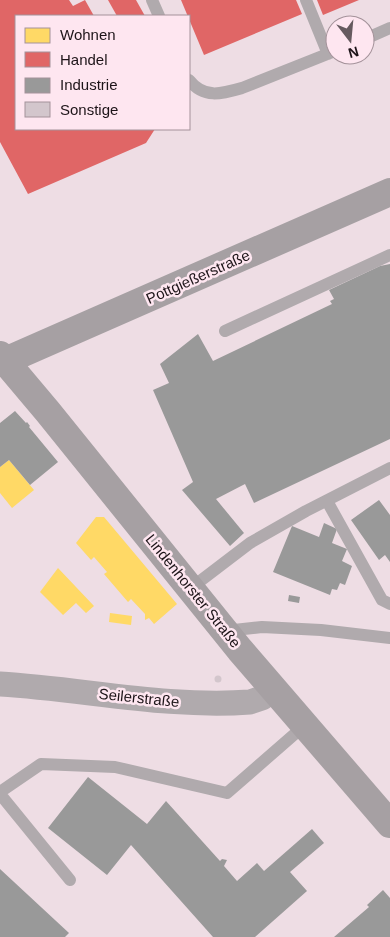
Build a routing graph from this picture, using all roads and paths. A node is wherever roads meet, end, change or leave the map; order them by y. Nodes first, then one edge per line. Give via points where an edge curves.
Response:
1 (152, 0) edge
2 (306, 0) edge
3 (159, 15) edge
4 (390, 28) edge
5 (375, 34) edge
6 (325, 38) edge
7 (325, 55) edge
8 (190, 81) edge
9 (390, 192) edge
10 (390, 254) edge
11 (225, 331) dead end
12 (3, 358) edge
13 (390, 468) edge
14 (327, 501) junction
15 (191, 588) junction
16 (390, 604) edge
17 (225, 631) junction
18 (390, 638) edge
19 (0, 684) edge
20 (274, 689) junction
21 (305, 726) junction
22 (0, 793) edge
23 (390, 824) edge
24 (70, 880) dead end

1 - 3 lane
2 - 6 lane
4 - 5 lane
7 - 8 lane via 227,92 212,94 194,87
9 - 12 street, Pottgießerstraße
10 - 11 lane
12 - 15 street, Lindenhorster Straße
13 - 14 lane
14 - 15 lane via 250,543
14 - 16 lane via 382,600
15 - 17 street, Lindenhorster Straße
17 - 18 lane via 262,627
17 - 20 street, Lindenhorster Straße
19 - 20 street, Seilerstraße via 173,703 250,702
20 - 21 street, Lindenhorster Straße
21 - 22 lane via 227,793 115,767 41,764
21 - 23 street, Lindenhorster Straße
22 - 24 lane

